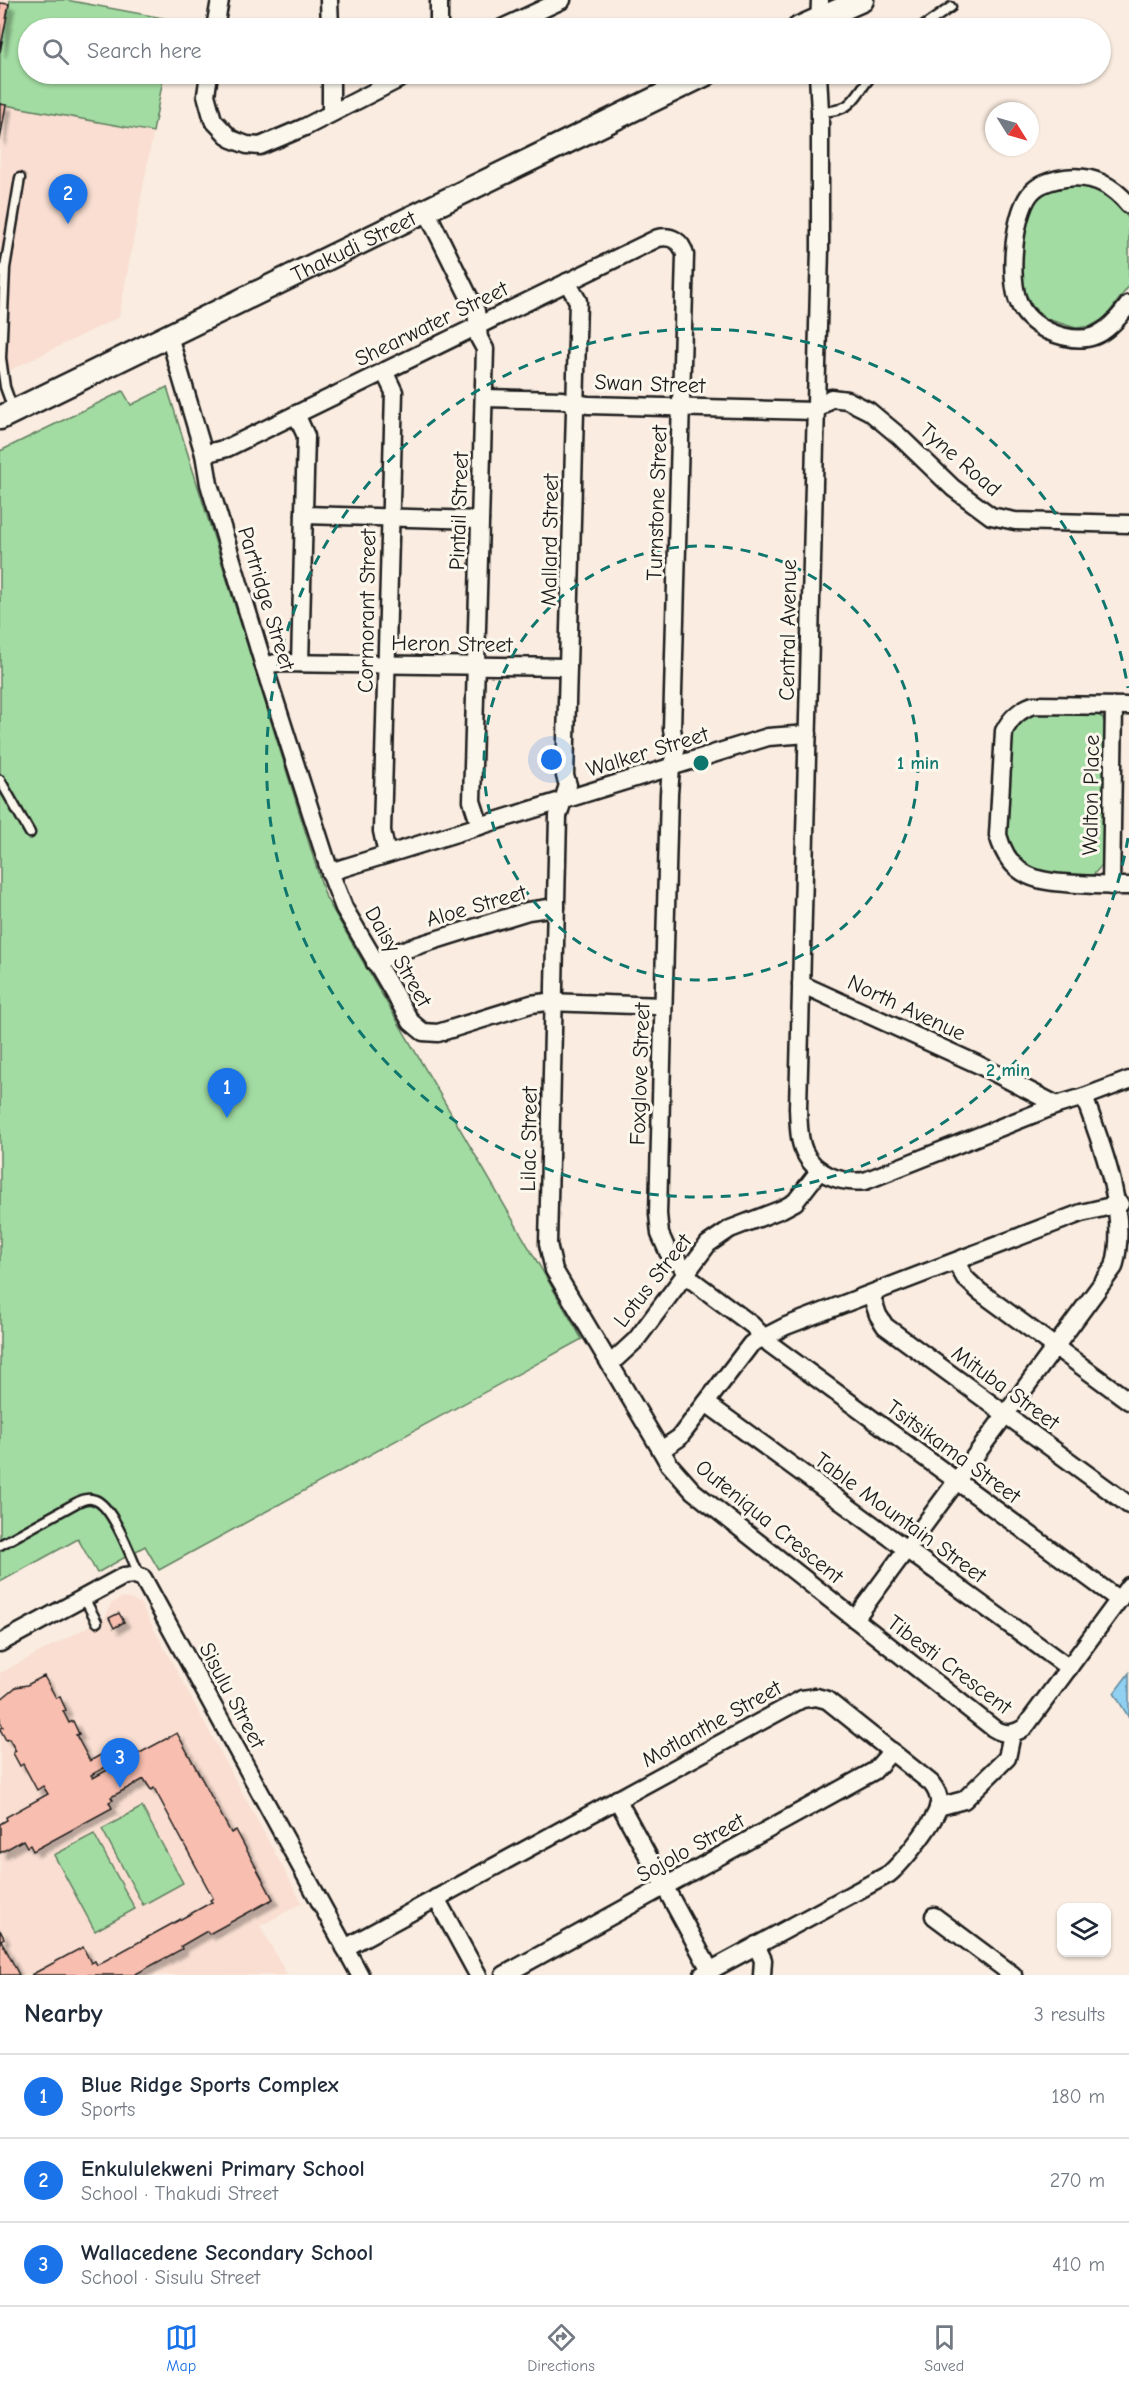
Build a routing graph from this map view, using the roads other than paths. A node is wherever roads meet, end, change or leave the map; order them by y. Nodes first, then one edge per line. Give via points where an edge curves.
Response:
1 (220, 0) edge
2 (329, 0) edge
3 (439, 0) edge
4 (560, 0) edge
5 (862, 0) edge
6 (951, 7) dead end
7 (820, 16) edge
8 (217, 18) edge
9 (330, 18) edge
10 (439, 18) edge
11 (523, 18) edge
12 (935, 18) edge
13 (208, 84) edge
14 (331, 84) edge
15 (389, 84) edge
16 (685, 84) edge
17 (819, 84) edge
18 (865, 84) edge
19 (820, 112) junction
20 (331, 113) junction
21 (20, 178) dead end
22 (1129, 205) edge
23 (426, 210) junction
24 (678, 241) joint
25 (567, 282) junction
26 (1129, 304) edge
27 (478, 326) junction
28 (169, 336) junction
29 (1, 358) edge
30 (384, 371) junction
31 (484, 398) junction
32 (575, 403) junction
33 (681, 407) junction
34 (815, 411) junction
35 (296, 414) junction
36 (7, 415) edge
37 (204, 454) junction
38 (304, 515) junction
39 (391, 517) junction
40 (480, 520) junction
41 (1129, 524) edge
42 (300, 663) junction
43 (387, 664) junction
44 (264, 666) junction
45 (476, 666) junction
46 (568, 667) junction
47 (1122, 706) edge
48 (808, 734) junction
49 (671, 767) junction
50 (0, 780) edge
51 (563, 800) junction
52 (480, 826) junction
53 (30, 833) dead end
54 (387, 854) junction
55 (330, 872) junction
56 (1111, 886) junction
57 (1129, 886) edge
58 (556, 907) junction
59 (375, 963) junction
60 (801, 984) junction
61 (554, 1003) junction
62 (663, 1005) junction
63 (1129, 1080) edge
64 (1084, 1097) junction
65 (1057, 1105) junction
66 (824, 1173) junction
67 (1120, 1204) junction
68 (956, 1262) junction
69 (686, 1272) junction
70 (871, 1294) junction
71 (764, 1338) junction
72 (1056, 1347) junction
73 (610, 1364) junction
74 (1129, 1401) edge
75 (706, 1403) junction
76 (1006, 1415) junction
77 (661, 1450) junction
78 (957, 1481) junction
79 (1129, 1505) edge
80 (0, 1545) edge
81 (906, 1549) junction
82 (140, 1577) junction
83 (1129, 1586) edge
84 (84, 1598) junction
85 (1119, 1600) junction
86 (855, 1619) junction
87 (97, 1622) dead end
88 (0, 1643) edge
89 (1069, 1668) junction
90 (1012, 1734) junction
91 (892, 1751) junction
92 (617, 1799) junction
93 (938, 1807) junction
94 (664, 1886) junction
95 (436, 1898) junction
96 (934, 1916) dead end
97 (756, 1945) junction
98 (345, 1948) junction
99 (1002, 1972) edge
100 (706, 1973) edge
101 (360, 1975) edge
102 (478, 1975) edge
103 (504, 1975) edge
104 (762, 1975) edge

1 - 8 street
2 - 9 street
3 - 10 street
4 - 11 street
5 - 7 street
6 - 12 lane
13 - 20 street via 206,95 213,120 231,139 247,145 260,146 282,138
14 - 20 street
15 - 20 street
16 - 23 street, Thakudi Street
17 - 19 street, Central Avenue
18 - 19 lane via 840,111
19 - 34 street, Central Avenue
21 - 29 lane via 5,268
22 - 26 street via 1090,178 1058,179 1035,189 1022,208 1016,229 1015,284 1018,303 1027,316 1065,338 1094,337 1118,319
23 - 27 street, Pintail Street via 476,311
23 - 28 street, Thakudi Street
24 - 25 street, Shearwater Street via 658,238
24 - 33 street, Turnstone Street via 685,255
25 - 27 street, Shearwater Street
25 - 32 street, Mallard Street via 578,301
27 - 30 street, Shearwater Street
27 - 31 street, Pintail Street via 484,349
28 - 36 street, Thakudi Street
28 - 37 street, Partridge Street
29 - 36 lane
30 - 35 street, Shearwater Street
30 - 39 street, Cormorant Street via 394,392
31 - 32 street, Swan Street
31 - 40 street, Pintail Street
32 - 33 street, Swan Street
32 - 46 street, Mallard Street
33 - 34 street, Swan Street
33 - 49 street, Turnstone Street via 672,729 676,751
34 - 41 street, Tyne Road via 831,398 847,400 869,411 953,488 991,516 1015,521
34 - 48 street, Central Avenue
35 - 37 street, Shearwater Street via 227,448
35 - 38 street via 306,436
37 - 44 street, Partridge Street via 209,484
38 - 39 street
38 - 42 street
39 - 40 street
39 - 43 street, Cormorant Street
40 - 45 street, Pintail Street
42 - 43 street, Heron Street
42 - 44 street, Heron Street
43 - 45 street, Heron Street
43 - 54 street, Cormorant Street via 382,831
44 - 55 street, Partridge Street
45 - 46 street, Heron Street
45 - 52 street, Pintail Street via 472,801
46 - 51 street, Mallard Street via 568,784
47 - 56 street, Walton Place
47 - 56 street, Walton Place via 1033,705 1022,709 1004,731 998,835 1002,850 1026,875 1042,882
48 - 49 street, Walker Street via 768,737
48 - 60 street, Central Avenue
49 - 51 street, Walker Street
49 - 62 street, Foxglove Street
50 - 53 lane
51 - 52 street, Walker Street
51 - 58 street, Lilac Street via 558,816
52 - 54 street, Walker Street
54 - 55 street, Walker Street
55 - 59 street, Daisy Street via 344,908
56 - 57 street, Walton Place
58 - 59 street, Aloe Street via 528,911 397,952
58 - 61 street, Lilac Street
59 - 61 street, Daisy Street via 414,1026 430,1034 531,1004
60 - 65 street, North Avenue
60 - 66 street, Central Avenue via 799,1127 803,1150
61 - 62 street, Daisy Street
61 - 73 street, Lilac Street via 549,1253 554,1270
62 - 69 street, Foxglove Street via 658,1214 663,1244
63 - 64 street
64 - 65 street
64 - 67 street
65 - 66 street via 865,1181 854,1182
66 - 69 street, Lotus Street via 795,1202 718,1236
67 - 68 street, Outeniqua Crescent via 1081,1213
67 - 72 street via 1120,1244 1114,1267
68 - 70 street, Outeniqua Crescent
68 - 72 street via 979,1291
69 - 71 street, Foxglove Street
69 - 73 street, Lotus Street via 636,1340
70 - 71 street, Outeniqua Crescent
70 - 76 street, Mituba Street via 885,1326
71 - 75 street, Outeniqua Crescent via 751,1344
71 - 78 street, Tsitsikama Street
72 - 74 street
72 - 76 street
73 - 77 street, Lilac Street
75 - 77 street, Outeniqua Crescent via 680,1438
75 - 81 street, Table Mountain Street
76 - 78 street
76 - 79 street, Mituba Street
77 - 86 street, Outeniqua Crescent via 693,1491
78 - 81 street
78 - 85 street, Tsitsikama Street
80 - 82 lane via 90,1498 110,1514
81 - 86 street
81 - 89 street, Table Mountain Street
82 - 84 street via 124,1576
82 - 98 street, Sisulu Street via 147,1582
83 - 85 street, Tibesti Crescent
84 - 87 lane
84 - 88 street
85 - 89 street, Tibesti Crescent
86 - 90 street, Tibesti Crescent via 993,1728
89 - 90 street, Tibesti Crescent via 1025,1727
90 - 93 street via 1007,1758 964,1800
91 - 92 street, Motlanthe Street via 827,1700 809,1697
91 - 93 street, Motlanthe Street via 931,1783 938,1794
91 - 94 street, Sojolo Street via 874,1771
92 - 94 street
92 - 95 street, Motlanthe Street
93 - 97 street via 889,1874
94 - 100 street
94 - 103 street, Sojolo Street
95 - 98 street, Motlanthe Street
95 - 102 street
96 - 99 street
97 - 100 street
97 - 104 street via 763,1960
98 - 101 street, Sisulu Street

